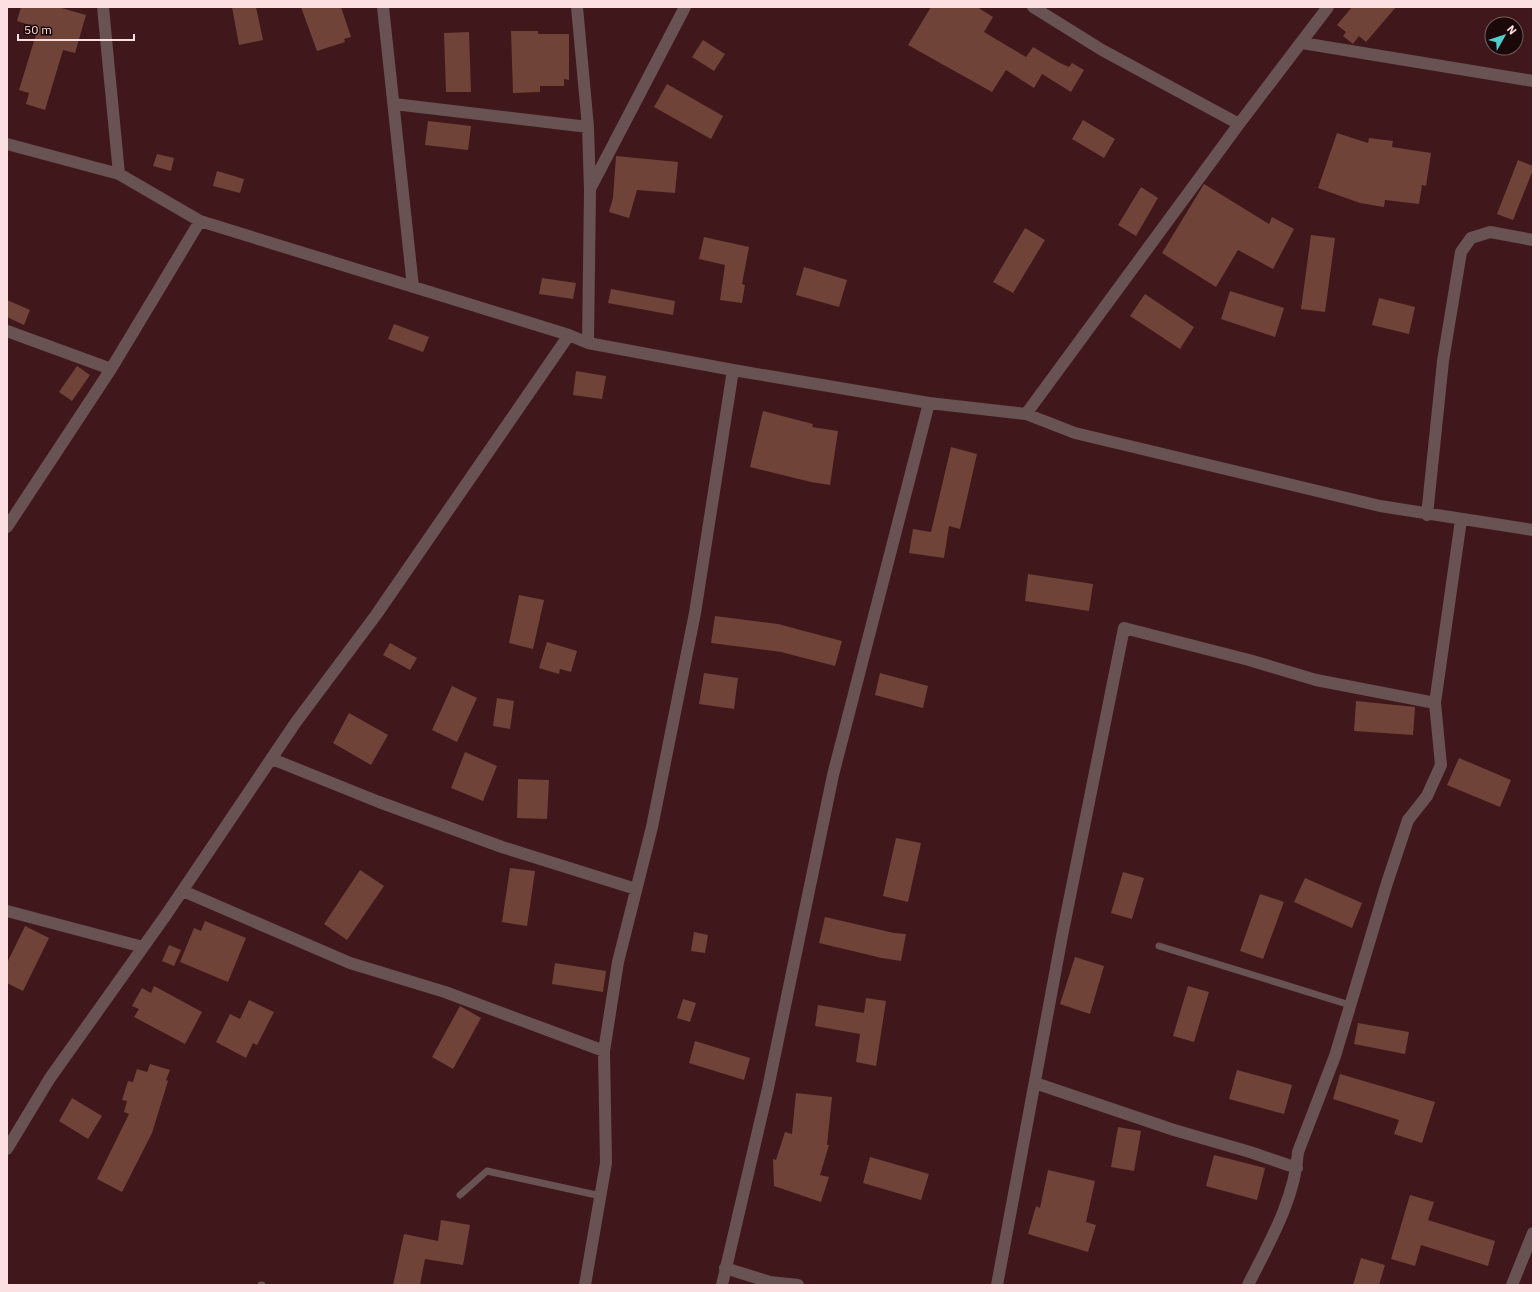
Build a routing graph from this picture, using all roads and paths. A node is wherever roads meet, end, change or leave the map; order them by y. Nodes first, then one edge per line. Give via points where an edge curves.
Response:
1 (102, 7) edge
2 (383, 7) edge
3 (577, 7) edge
4 (684, 7) edge
5 (1033, 7) edge
6 (1328, 7) edge
7 (1302, 43) junction
8 (1533, 81) edge
9 (394, 104) junction
10 (1239, 124) junction
11 (588, 127) junction
12 (7, 144) edge
13 (119, 174) junction
14 (590, 190) junction
15 (200, 221) junction
16 (1533, 240) edge
17 (413, 287) junction
18 (7, 331) edge
19 (569, 335) junction
20 (588, 343) junction
21 (111, 369) junction
22 (733, 370) junction
23 (929, 403) junction
24 (1026, 414) junction
25 (1427, 515) junction
26 (1461, 520) junction
27 (7, 527) edge
28 (1533, 530) edge
29 (1435, 703) junction
30 (272, 759) junction
31 (636, 889) junction
32 (183, 891) junction
33 (7, 911) edge
34 (1159, 946) dead end
35 (143, 947) junction
36 (1350, 1005) junction
37 (604, 1051) junction
38 (1035, 1083) junction
39 (7, 1149) edge
40 (1297, 1168) junction
41 (460, 1195) dead end
42 (601, 1196) junction
43 (1533, 1233) edge
44 (725, 1268) junction
45 (585, 1285) edge
46 (722, 1285) edge
47 (798, 1285) edge
48 (997, 1285) edge
49 (1248, 1285) edge
50 (1512, 1285) edge

1 - 13 street
2 - 9 street
3 - 11 street
4 - 14 street
5 - 10 street via 1102,50
6 - 7 street
7 - 8 street
7 - 10 street
9 - 11 street
9 - 17 street
10 - 24 street
11 - 14 street
12 - 13 street
13 - 15 street
14 - 20 street
15 - 17 street
15 - 21 street
16 - 25 street via 1490,232 1471,238 1461,252 1443,361
17 - 19 street
18 - 21 street
19 - 20 street
19 - 30 street
20 - 22 street
21 - 27 street
22 - 23 street
22 - 31 street via 695,613 652,827
23 - 24 street
23 - 44 street via 833,776 768,1088
24 - 25 street via 1076,433
25 - 26 street
26 - 28 street
26 - 29 street
29 - 36 street via 1441,765 1427,796 1408,820
29 - 38 street via 1316,680 1124,628
30 - 31 street via 502,847
30 - 32 street
31 - 37 street via 618,962
32 - 35 street
32 - 37 street via 350,962 445,992
33 - 35 street
34 - 36 lane
35 - 39 street via 50,1078
36 - 40 street via 1335,1056 1298,1152
37 - 42 street via 606,1163
38 - 40 street via 1167,1128
38 - 48 street
40 - 49 street via 1291,1191
41 - 42 lane via 486,1171
42 - 45 street
43 - 50 street
44 - 46 street
44 - 47 street via 770,1282

